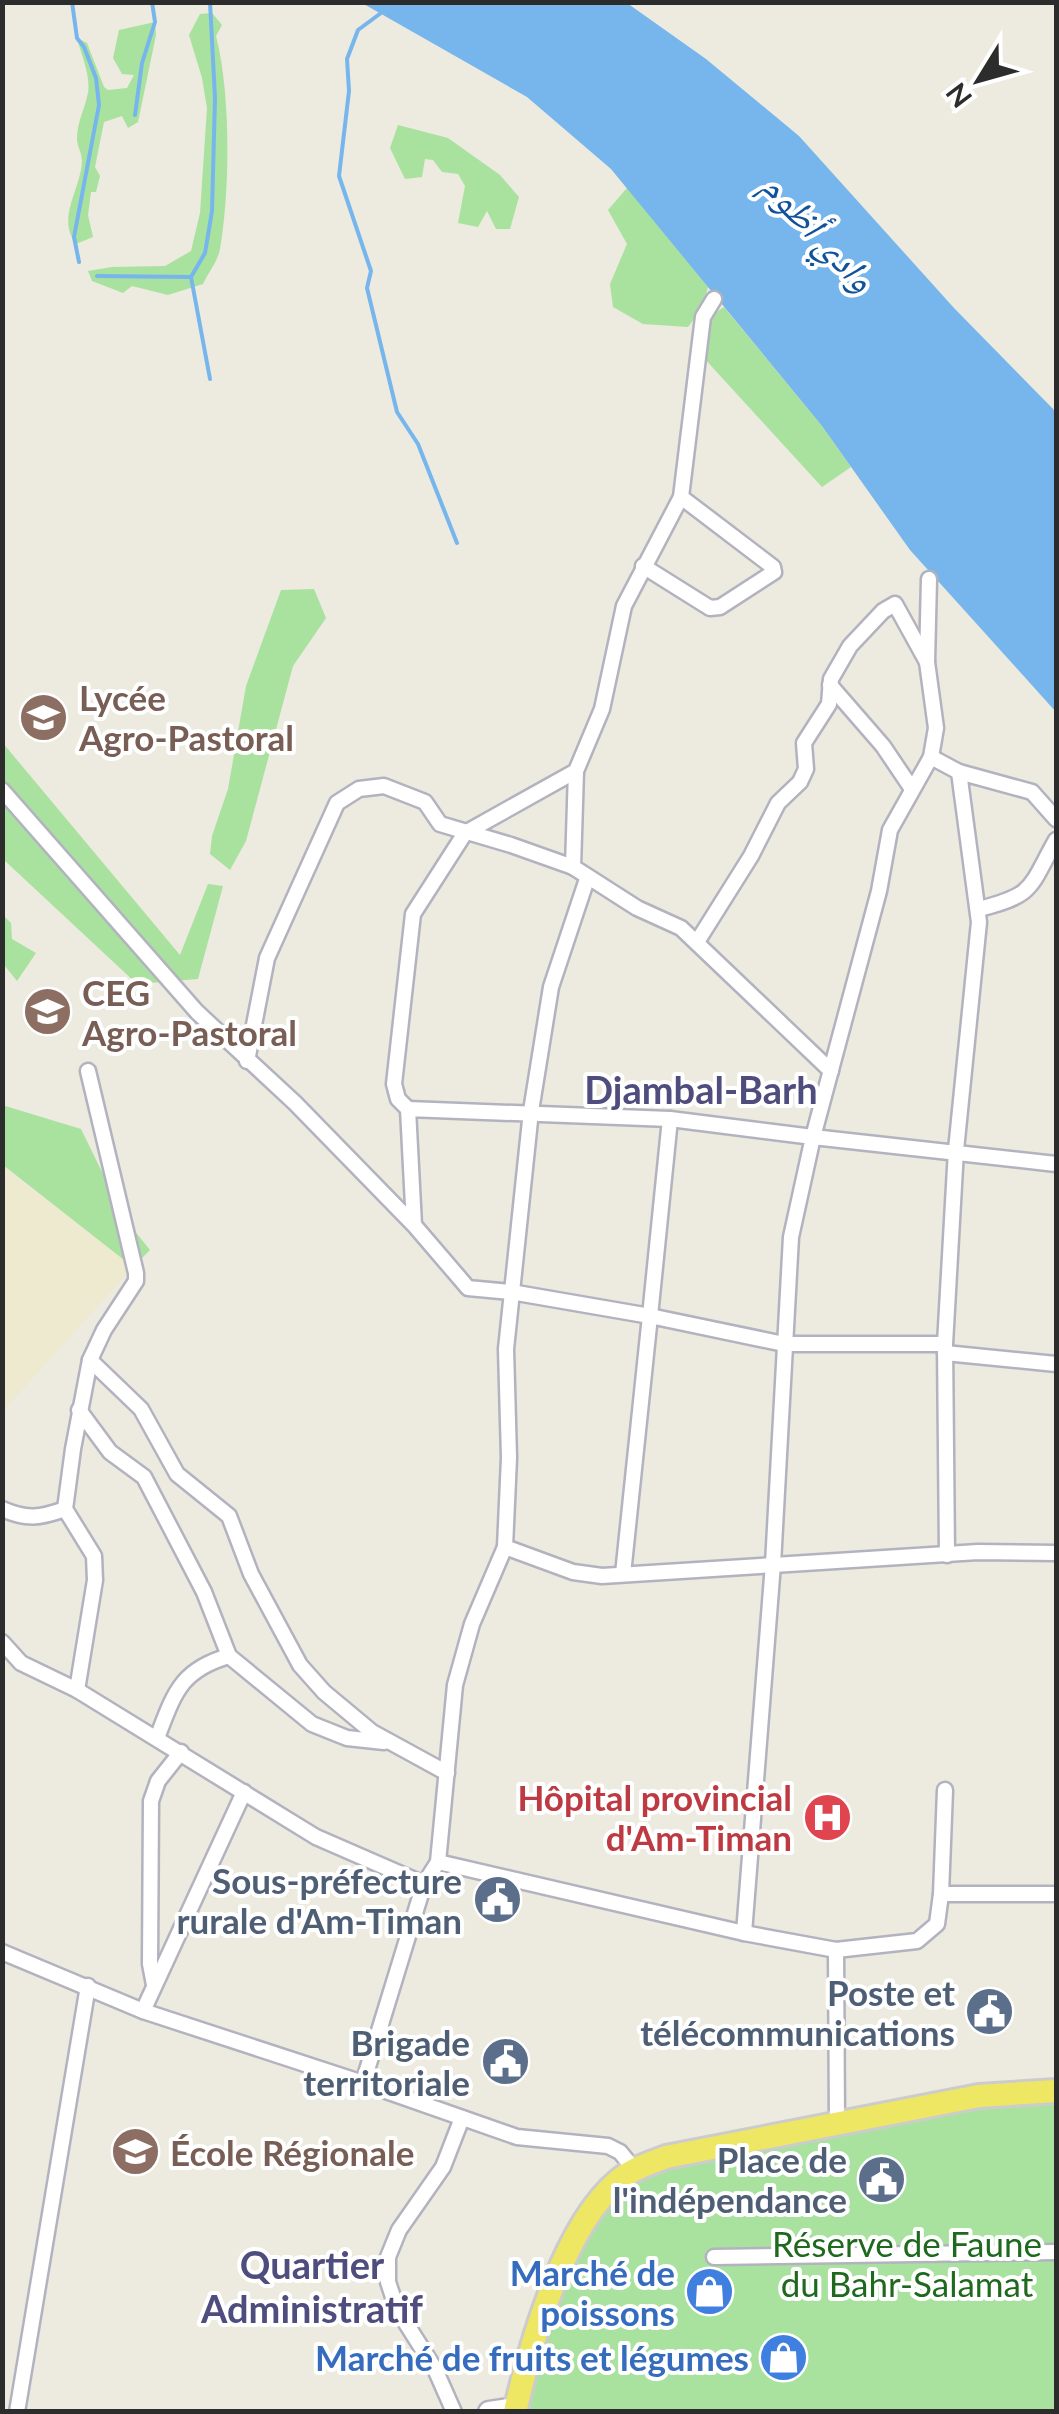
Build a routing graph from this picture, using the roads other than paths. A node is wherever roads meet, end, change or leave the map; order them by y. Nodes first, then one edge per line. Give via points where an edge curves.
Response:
1 (714, 299) dead end
2 (681, 496) junction
3 (644, 566) junction
4 (929, 579) dead end
5 (928, 662) junction
6 (830, 685) junction
7 (931, 758) junction
8 (576, 771) junction
9 (959, 772) junction
10 (2, 790) edge
11 (912, 790) junction
12 (1056, 819) edge
13 (466, 833) junction
14 (1056, 840) edge
15 (573, 867) junction
16 (587, 879) junction
17 (979, 909) junction
18 (697, 942) junction
19 (247, 1060) junction
20 (88, 1071) dead end
21 (831, 1071) junction
22 (408, 1109) junction
23 (532, 1111) junction
24 (670, 1119) junction
25 (813, 1137) junction
26 (956, 1150) junction
27 (1056, 1164) edge
28 (414, 1225) junction
29 (511, 1292) junction
30 (650, 1316) junction
31 (784, 1344) junction
32 (945, 1349) junction
33 (90, 1360) junction
34 (1056, 1364) edge
35 (79, 1410) junction
36 (2, 1509) edge
37 (65, 1510) junction
38 (505, 1547) junction
39 (1056, 1553) edge
40 (947, 1555) junction
41 (773, 1564) junction
42 (623, 1574) junction
43 (2, 1642) edge
44 (229, 1656) junction
45 (77, 1690) junction
46 (157, 1738) junction
47 (391, 1742) junction
48 (181, 1752) junction
49 (447, 1773) junction
50 (945, 1790) dead end
51 (244, 1792) junction
52 (438, 1862) junction
53 (424, 1884) junction
54 (941, 1894) junction
55 (1056, 1894) edge
56 (744, 1933) junction
57 (836, 1950) junction
58 (2, 1952) edge
59 (154, 1985) junction
60 (88, 1986) junction
61 (143, 2011) junction
62 (363, 2083) junction
63 (1056, 2091) edge
64 (462, 2118) junction
65 (837, 2123) junction
66 (634, 2168) junction
67 (1056, 2252) edge
68 (714, 2257) dead end
69 (515, 2410) edge
70 (17, 2412) edge
71 (454, 2412) edge
72 (490, 2412) edge

1 - 2 street via 702,318
2 - 3 street
2 - 3 street via 774,572 710,608
3 - 8 street via 624,606 602,709
4 - 5 street
5 - 6 street via 895,604 850,646
5 - 7 street via 936,728
6 - 11 street
6 - 18 street via 829,704 804,742 800,782 778,803
7 - 9 street
7 - 11 street
8 - 13 street
8 - 15 street
9 - 12 street via 1032,792
9 - 17 street
10 - 19 street
11 - 21 street via 890,830
13 - 15 street
13 - 19 street via 440,824 425,802 384,786 359,789 336,803 267,958
13 - 22 street via 410,919 394,1084
14 - 17 street via 1026,892
15 - 16 street
16 - 18 street
16 - 23 street via 551,987
17 - 26 street
18 - 21 street
19 - 28 street
20 - 33 street via 136,1273
21 - 25 street
22 - 23 street
22 - 28 street
23 - 24 street
23 - 29 street
24 - 25 street
24 - 30 street
25 - 26 street
25 - 31 street via 790,1237
26 - 27 street
26 - 32 street
28 - 29 street via 468,1288
29 - 30 street
29 - 38 street
30 - 31 street
30 - 42 street
31 - 32 street
31 - 41 street
32 - 34 street
32 - 40 street
33 - 35 street
33 - 47 street via 140,1409 176,1474 229,1516 251,1574 300,1665 348,1713
35 - 37 street
35 - 44 street via 110,1452 144,1477
36 - 37 street via 21,1518
37 - 45 street via 94,1556
38 - 42 street via 588,1576
38 - 49 street via 472,1624 456,1685
39 - 40 street
40 - 41 street
41 - 42 street
41 - 56 street
43 - 45 street via 20,1663
44 - 46 street via 206,1663 174,1691
44 - 47 street via 312,1724 347,1738
45 - 46 street
46 - 48 street
47 - 49 street
48 - 51 street
48 - 59 street via 151,1801
49 - 52 street
50 - 54 street
51 - 53 street via 316,1838
51 - 59 street
52 - 53 street
52 - 56 street
53 - 62 street
54 - 55 street
54 - 57 street via 936,1924 917,1941
56 - 57 street
57 - 65 street
58 - 60 street
59 - 61 street
60 - 61 street
60 - 70 street
61 - 62 street
62 - 64 street
63 - 65 main road via 980,2096
64 - 66 street via 517,2137 608,2146
64 - 71 street via 444,2167 388,2257 397,2309
65 - 66 main road
66 - 69 main road via 588,2215 569,2252
67 - 68 street
69 - 72 main road

